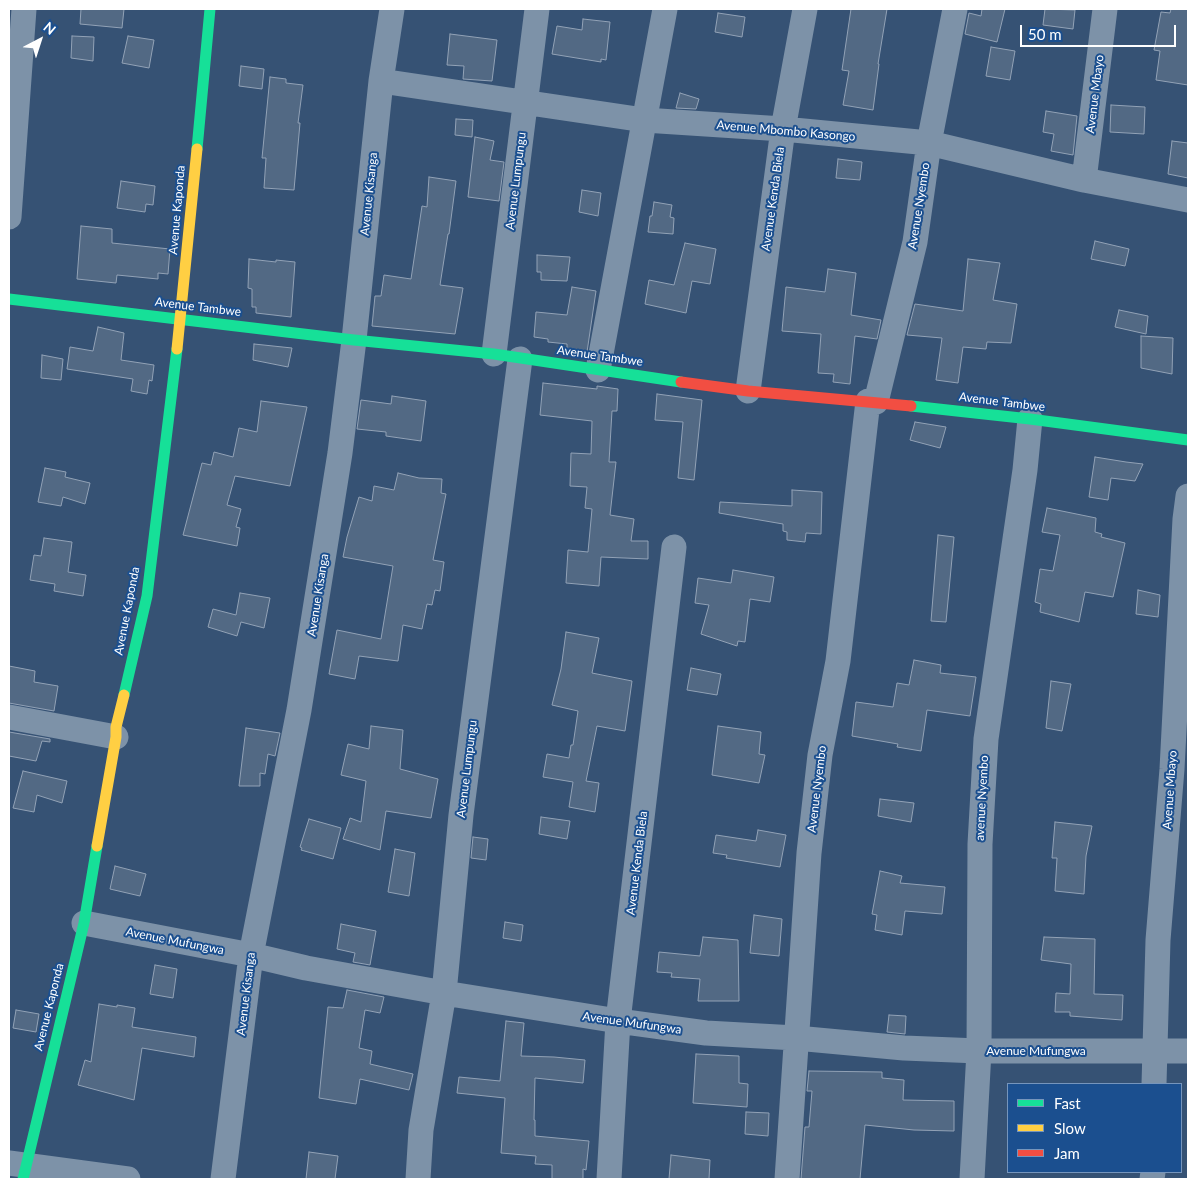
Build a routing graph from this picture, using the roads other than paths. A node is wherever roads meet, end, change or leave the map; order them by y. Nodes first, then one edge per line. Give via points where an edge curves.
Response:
1 (24, 9) edge
2 (210, 9) edge
3 (392, 9) edge
4 (537, 9) edge
5 (666, 9) edge
6 (805, 9) edge
7 (955, 9) edge
8 (1105, 9) edge
9 (381, 81) junction
10 (526, 102) junction
11 (644, 120) junction
12 (783, 129) junction
13 (930, 143) junction
14 (1084, 180) junction
15 (1188, 200) edge
16 (9, 217) edge
17 (9, 299) edge
18 (181, 319) junction
19 (354, 340) junction
20 (494, 354) junction
21 (520, 359) junction
22 (598, 370) junction
23 (748, 391) junction
24 (872, 401) junction
25 (1030, 419) junction
26 (1188, 440) edge
27 (1188, 496) edge
28 (674, 547) dead end
29 (9, 717) edge
30 (116, 737) junction
31 (84, 924) junction
32 (251, 955) junction
33 (444, 993) junction
34 (618, 1021) junction
35 (796, 1038) junction
36 (1155, 1051) junction
37 (1188, 1051) edge
38 (979, 1052) junction
39 (1154, 1083) edge
40 (19, 1170) edge
41 (128, 1179) edge
42 (224, 1179) edge
43 (418, 1179) edge
44 (609, 1179) edge
45 (787, 1179) edge
46 (972, 1179) edge

1 - 16 street
2 - 18 street, Avenue Kaponda
3 - 9 street, Avenue Kisanga
4 - 10 street, Avenue Lumpungu
5 - 11 street
6 - 12 street, Avenue Kenda Biela
7 - 13 street, Avenue Nyembo
8 - 14 street, Avenue Mbayo
9 - 10 street, Avenue Mbombo Kasongo
9 - 19 street, Avenue Kisanga
10 - 11 street, Avenue Mbombo Kasongo
10 - 20 street, Avenue Lumpungu
11 - 12 street, Avenue Mbombo Kasongo
11 - 22 street
12 - 13 street, Avenue Mbombo Kasongo
12 - 23 street, Avenue Kenda Biela
13 - 14 street, Avenue Mbombo Kasongo
13 - 24 street, Avenue Nyembo via 915,242
14 - 15 street, Avenue Mbombo Kasongo
17 - 18 street, Avenue Tambwe
18 - 19 street, Avenue Tambwe
18 - 30 street, Avenue Kaponda via 147,596
19 - 20 street, Avenue Tambwe
19 - 32 street, Avenue Kisanga via 340,454 299,710
20 - 21 street, Avenue Tambwe
21 - 22 street, Avenue Tambwe
21 - 33 street, Avenue Lumpungu via 461,815
22 - 23 street, Avenue Tambwe
23 - 24 street, Avenue Tambwe
24 - 25 street, Avenue Tambwe
24 - 35 street, Avenue Nyembo via 838,661 820,755 809,853
25 - 26 street, Avenue Tambwe
25 - 38 street, avenue Nyembo via 986,739 980,844
27 - 36 street, Avenue Mbayo via 1158,940
28 - 34 street, Avenue Kenda Biela
29 - 30 street
30 - 31 street, Avenue Kaponda
31 - 32 street, Avenue Mufungwa
31 - 40 street, Avenue Kaponda
32 - 33 street, Avenue Mufungwa
32 - 42 street, Avenue Kisanga
33 - 34 street, Avenue Mufungwa
33 - 43 street, Avenue Lumpungu via 421,1130
34 - 35 street, Avenue Mufungwa via 706,1033
34 - 44 street, Avenue Kenda Biela
35 - 38 street, Avenue Mufungwa
35 - 45 street, Avenue Nyembo
36 - 37 street, Avenue Mufungwa
36 - 38 street, Avenue Mufungwa
36 - 39 street, Avenue Mbayo
38 - 46 street, avenue Nyembo
40 - 41 street

